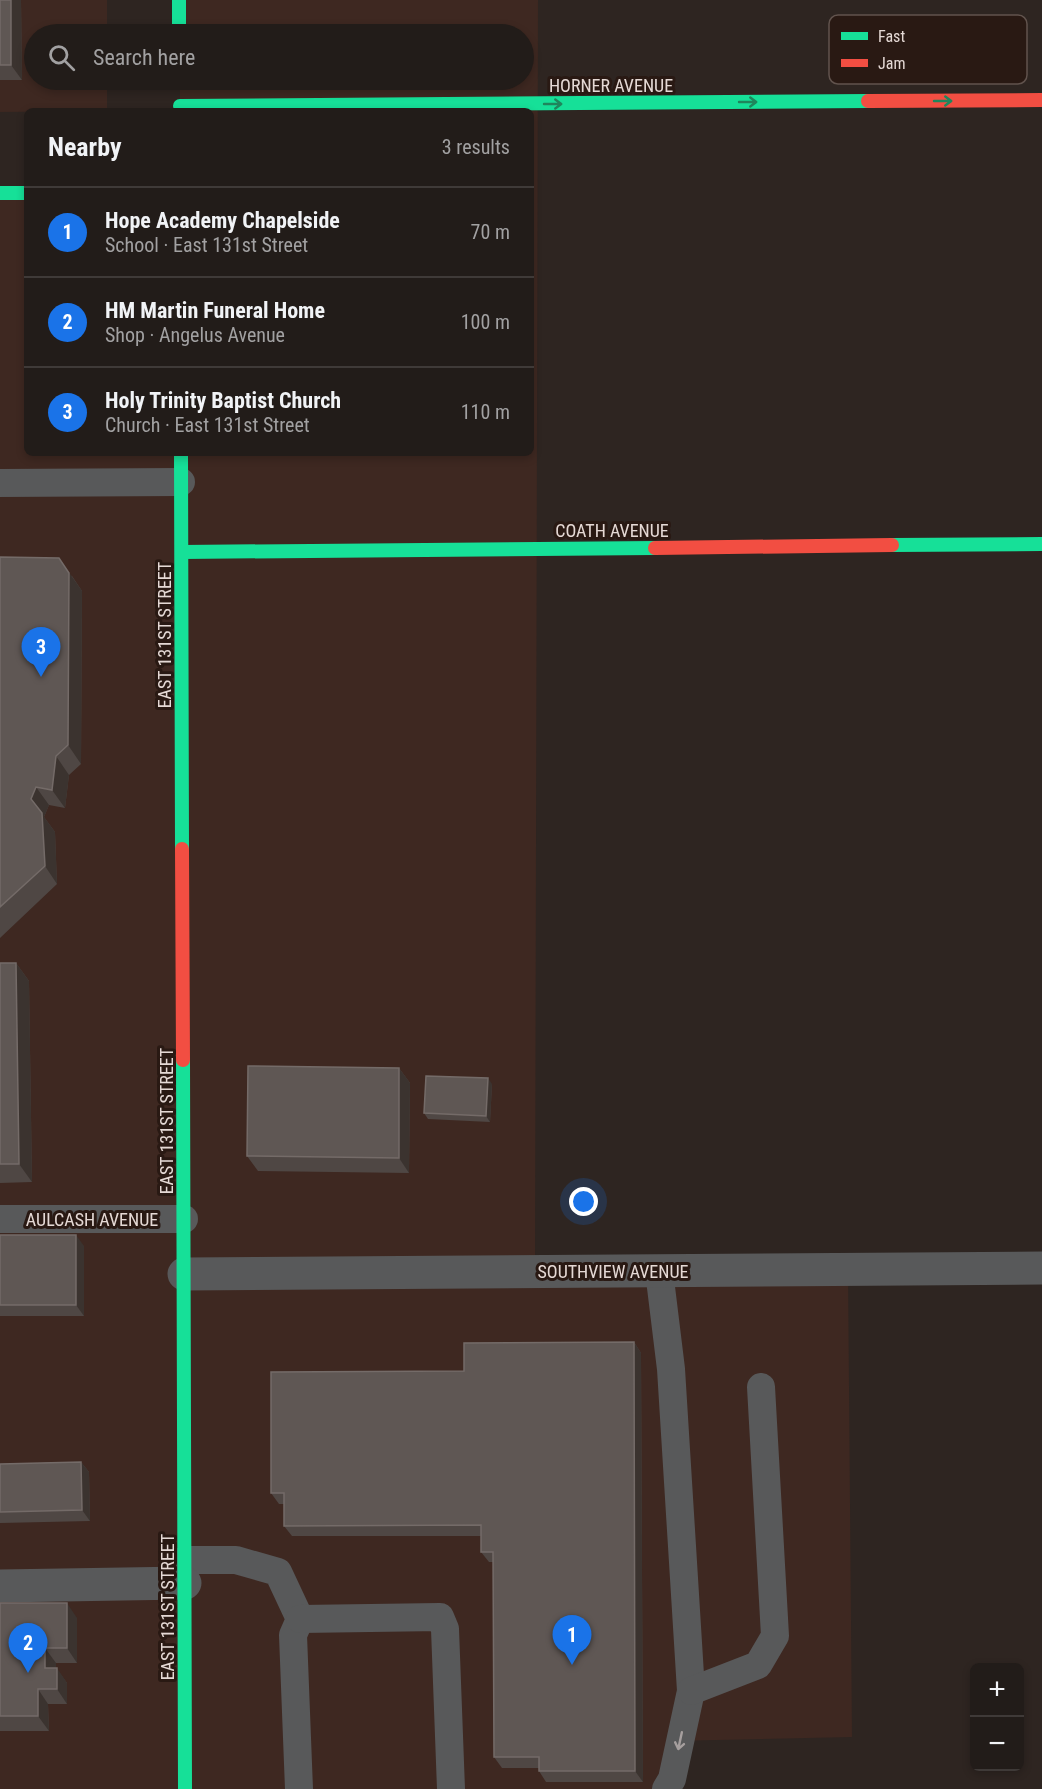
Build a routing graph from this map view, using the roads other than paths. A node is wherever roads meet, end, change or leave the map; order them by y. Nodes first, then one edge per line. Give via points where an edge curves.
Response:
1 (179, 0) edge
2 (179, 24) edge
3 (1042, 100) edge
4 (180, 103) edge
5 (0, 193) edge
6 (24, 193) edge
7 (181, 456) edge
8 (181, 482) junction
9 (0, 483) edge
10 (1042, 544) edge
11 (182, 552) junction
12 (184, 1219) junction
13 (0, 1220) edge
14 (1042, 1268) edge
15 (659, 1270) junction
16 (184, 1274) junction
17 (761, 1387) dead end
18 (184, 1571) junction
19 (0, 1586) edge
20 (300, 1619) junction
21 (691, 1691) junction
22 (185, 1789) edge
23 (299, 1789) edge
24 (451, 1789) edge
25 (666, 1789) edge

1 - 2 street
4 -> 3 street, HORNER AVENUE
5 - 6 street
7 - 8 street, EAST 131ST STREET
8 - 9 lane
8 - 11 street, EAST 131ST STREET
10 - 11 street, COATH AVENUE
11 - 12 street, EAST 131ST STREET
12 - 13 lane, AULCASH AVENUE
12 - 16 street, EAST 131ST STREET
14 - 15 street, SOUTHVIEW AVENUE
15 - 16 street, SOUTHVIEW AVENUE
15 - 21 lane via 671,1369
16 - 18 street, EAST 131ST STREET
17 - 21 lane via 775,1636 758,1665
18 - 19 street
18 - 20 lane via 236,1560 278,1572
18 - 22 street, EAST 131ST STREET
20 - 23 lane via 293,1635
20 - 24 lane via 440,1617 445,1629
21 -> 25 lane via 672,1779

